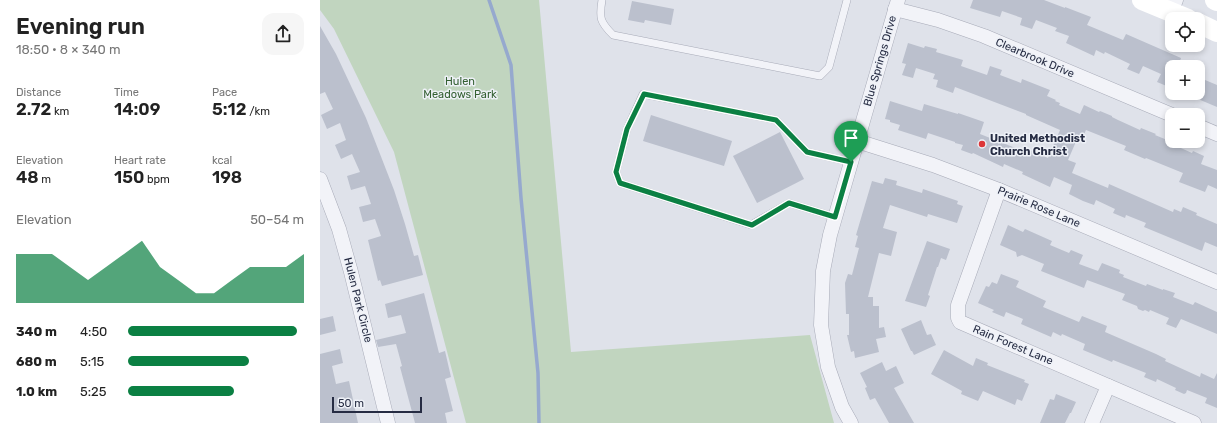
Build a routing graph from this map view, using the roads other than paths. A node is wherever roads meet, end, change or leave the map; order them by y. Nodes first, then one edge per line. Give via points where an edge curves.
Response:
1 (602, 0) edge
2 (847, 0) edge
3 (1142, 0) edge
4 (897, 5) edge
5 (1178, 10) edge
6 (1205, 27) edge
7 (1217, 32) edge
8 (1165, 112) edge
9 (1205, 129) edge
10 (1217, 134) edge
11 (857, 141) junction
12 (851, 162) junction
13 (320, 179) edge
14 (999, 190) junction
15 (835, 217) junction
16 (1217, 282) edge
17 (1108, 386) junction
18 (388, 423) edge
19 (851, 423) edge
20 (1092, 423) edge
21 (1194, 423) edge

1 - 2 lane via 599,15 613,35 820,76 829,67
3 - 5 main road
4 - 8 street, Clearbrook Drive via 984,36
4 - 11 street, Blue Springs Drive
6 - 7 main road
9 - 10 street
11 - 12 street, Blue Springs Drive
11 - 14 street, Prairie Rose Lane via 933,165
12 - 15 street, Blue Springs Drive
12 - 15 lane via 807,152 776,120 644,94 627,129 616,172 620,183 752,225 789,203
13 - 18 street, Hulen Park Circle via 339,229 351,272
14 - 16 street, Prairie Rose Lane
14 - 17 street, Rain Forest Lane via 958,305 960,322
15 - 19 street, Blue Springs Drive via 823,271 821,325 828,366
17 - 20 street
17 - 21 street, Rain Forest Lane

